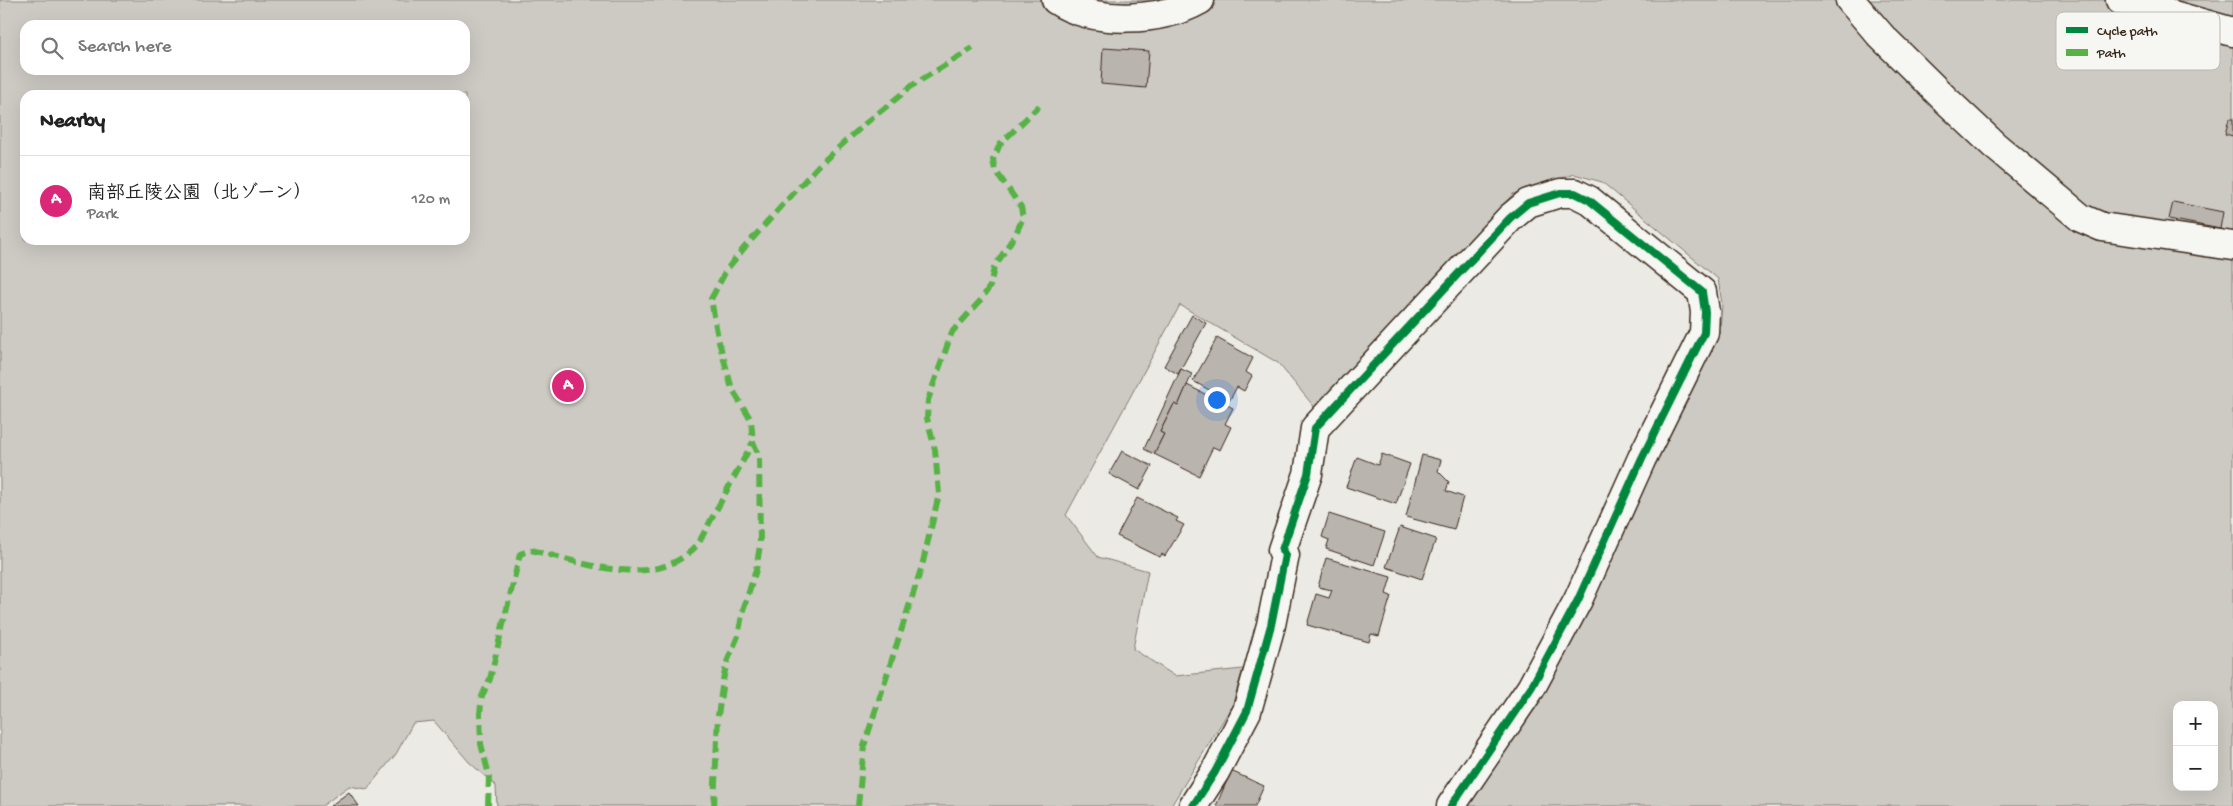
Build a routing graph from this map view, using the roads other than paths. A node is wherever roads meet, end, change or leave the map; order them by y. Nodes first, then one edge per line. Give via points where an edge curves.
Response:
1 (1056, 0) edge
2 (1200, 0) edge
3 (1850, 0) edge
4 (2120, 0) edge
5 (2162, 12) edge
6 (2220, 28) edge
7 (2233, 32) edge
8 (2233, 246) edge
9 (1193, 806) edge
10 (1451, 806) edge

1 - 2 street via 1094,16 1128,17 1172,12
3 - 8 street via 1881,36 1946,100 2081,218 2102,227
4 - 5 street
6 - 7 street
9 - 10 street via 1247,711 1271,625 1285,556 1282,550 1308,474 1315,428 1510,218 1528,203 1560,193 1574,193 1589,200 1702,292 1704,333 1642,458 1578,600 1531,688

